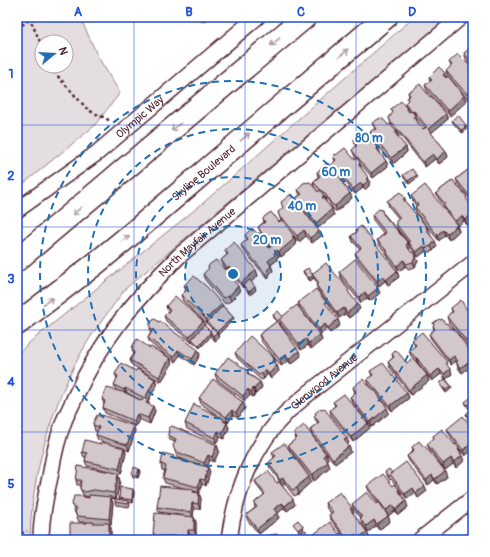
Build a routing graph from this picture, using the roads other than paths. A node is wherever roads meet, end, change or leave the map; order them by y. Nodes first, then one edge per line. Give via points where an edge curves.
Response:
1 (257, 17) edge
2 (305, 17) edge
3 (386, 17) edge
4 (461, 17) edge
5 (17, 210) edge
6 (17, 260) edge
7 (473, 264) edge
8 (17, 324) edge
9 (473, 498) edge
10 (41, 540) edge
11 (230, 540) edge
12 (420, 540) edge

1 - 5 street, Olympic Way via 97,152
2 -> 6 main road
8 -> 3 main road, Skyline Boulevard via 129,236
4 - 10 street, North Mayfair Avenue via 179,256 113,329 96,356 64,421 46,496
7 - 11 street, Glenwood Avenue via 288,412 269,434 244,477 231,524
9 - 12 street

